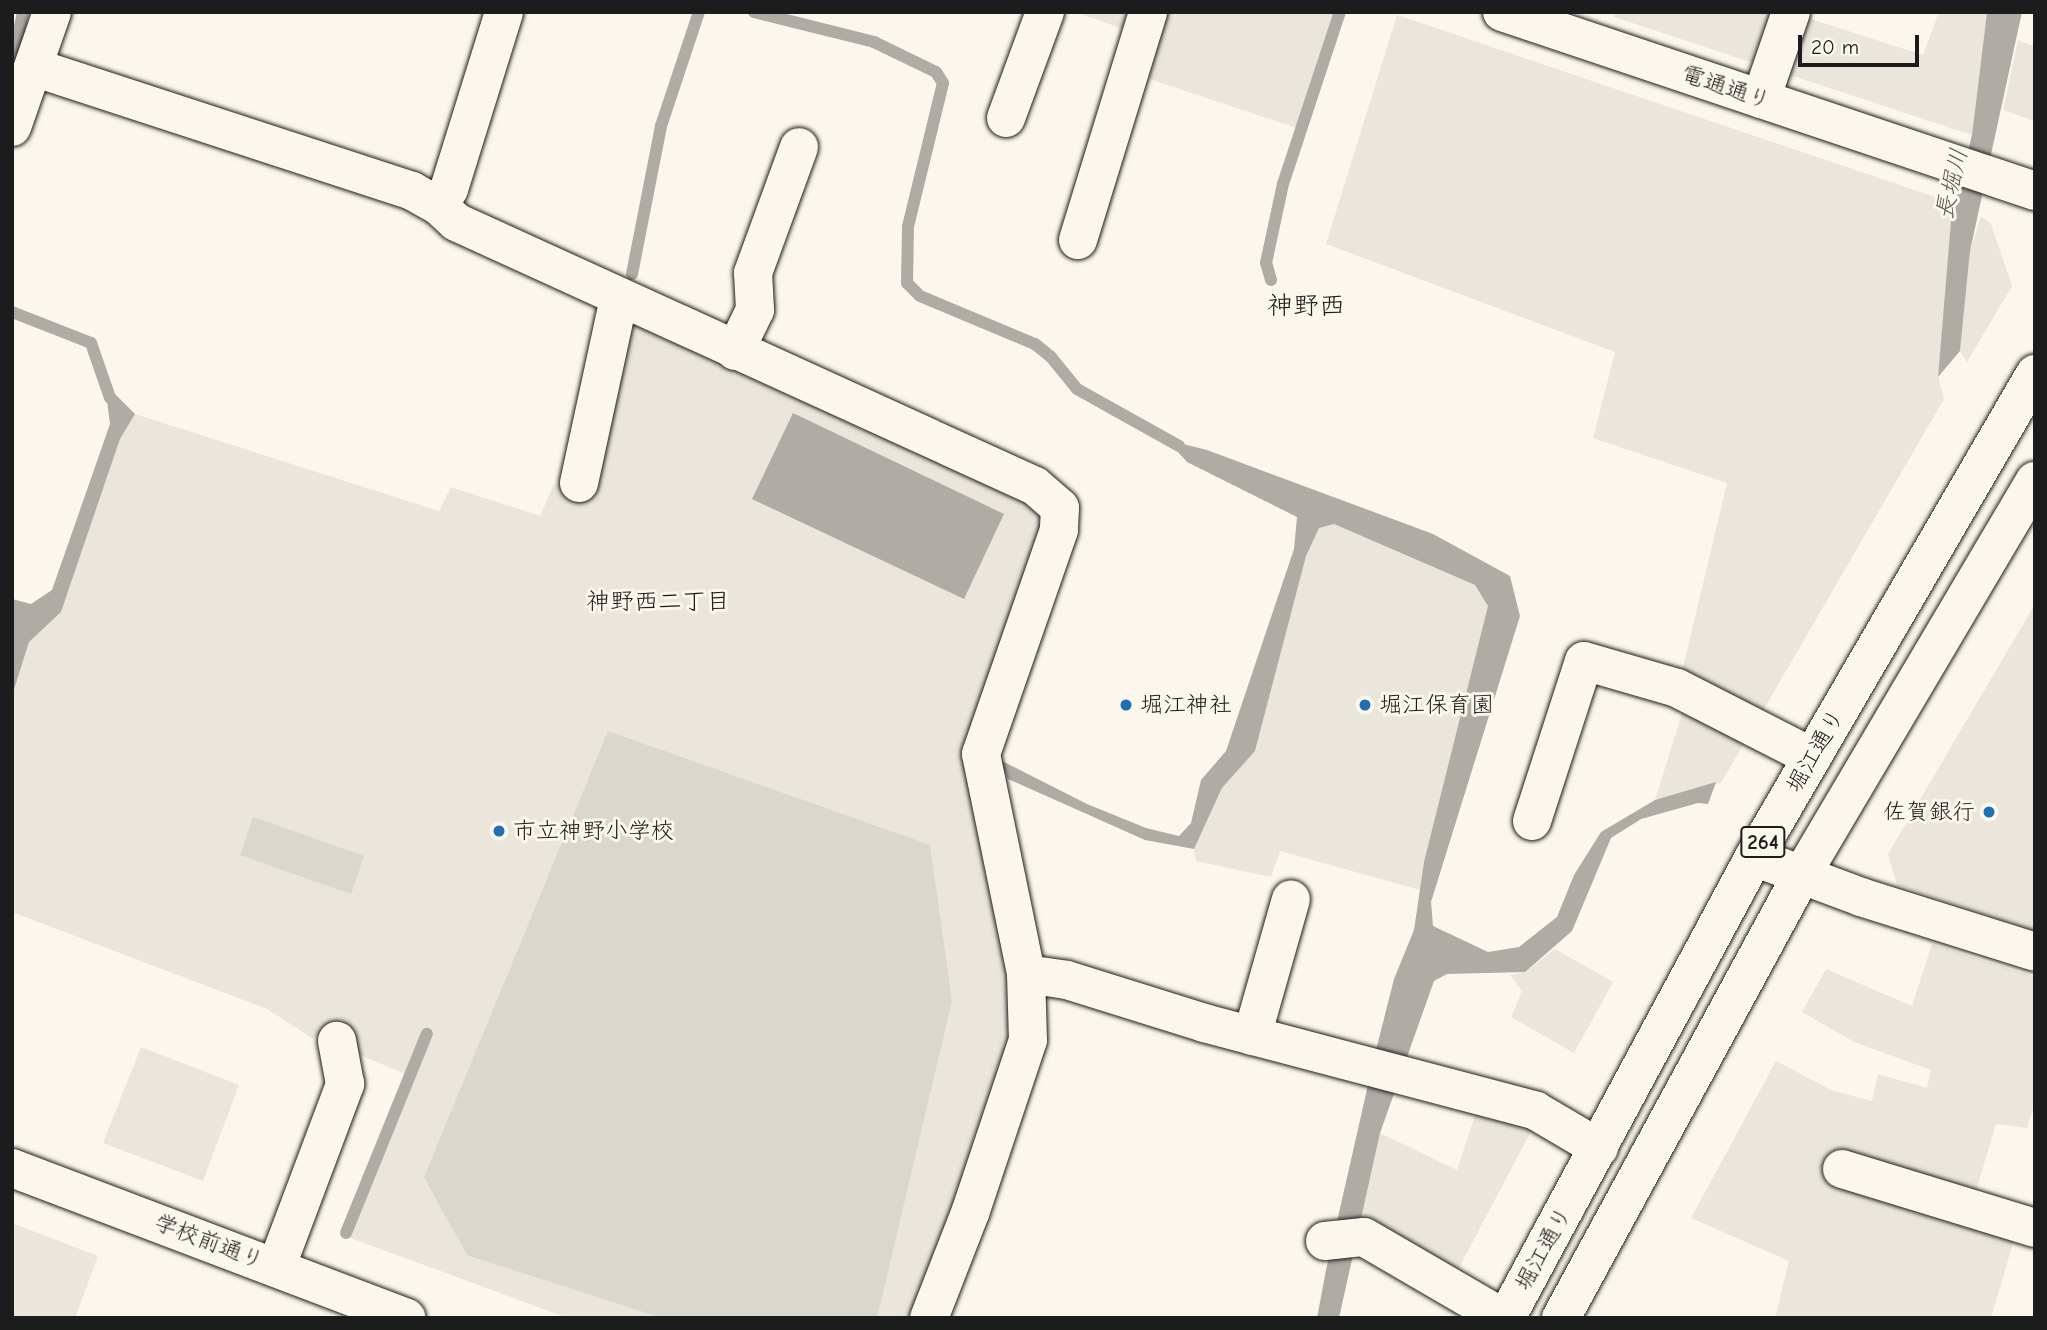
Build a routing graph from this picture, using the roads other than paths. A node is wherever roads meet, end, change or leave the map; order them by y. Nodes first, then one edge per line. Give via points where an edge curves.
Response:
1 (52, 12) edge
2 (503, 12) edge
3 (1045, 12) edge
4 (1148, 12) edge
5 (1502, 12) edge
6 (1791, 12) edge
7 (36, 68) junction
8 (1761, 99) junction
9 (1006, 118) dead end
10 (12, 127) edge
11 (799, 147) dead end
12 (2018, 185) edge
13 (439, 206) junction
14 (1078, 240) dead end
15 (619, 298) junction
16 (735, 351) junction
17 (2035, 374) edge
18 (2035, 481) edge
19 (579, 482) dead end
20 (1812, 757) junction
21 (1532, 821) dead end
22 (1754, 857) junction
23 (1801, 876) junction
24 (1291, 899) dead end
25 (2035, 952) edge
26 (1026, 974) junction
27 (1252, 1036) junction
28 (337, 1041) dead end
29 (1599, 1148) junction
30 (12, 1168) edge
31 (1842, 1169) dead end
32 (2035, 1228) edge
33 (1325, 1241) dead end
34 (276, 1268) junction
35 (406, 1318) edge
36 (929, 1318) edge
37 (1504, 1318) edge
38 (1561, 1318) edge

1 - 7 main road
2 - 13 main road via 449,189
3 - 9 main road
4 - 14 main road
5 - 8 main road, 電通通り
6 - 8 main road
7 - 10 main road
7 - 13 main road via 412,191
8 - 12 main road, 電通通り
11 - 16 main road via 754,273 755,310
13 - 15 main road via 456,222
15 - 16 main road
15 - 19 main road
16 - 26 main road via 1035,486 1060,508 1059,530 981,754
17 - 20 main road, 堀江通り / 264
18 - 23 main road, 堀江通り / 264
20 - 21 main road via 1678,688 1584,661
20 - 22 main road, 堀江通り / 264
22 - 23 main road
22 - 29 main road, 堀江通り / 264
23 - 25 main road
23 - 38 main road, 堀江通り / 264
24 - 27 main road
26 - 27 main road via 1067,980
26 - 36 main road via 1028,1040
27 - 29 main road via 1536,1111
28 - 34 main road via 345,1084
29 - 37 main road, 堀江通り / 264
30 - 34 main road, 学校前通り
31 - 32 main road
33 - 37 main road via 1364,1237
34 - 35 main road, 学校前通り

